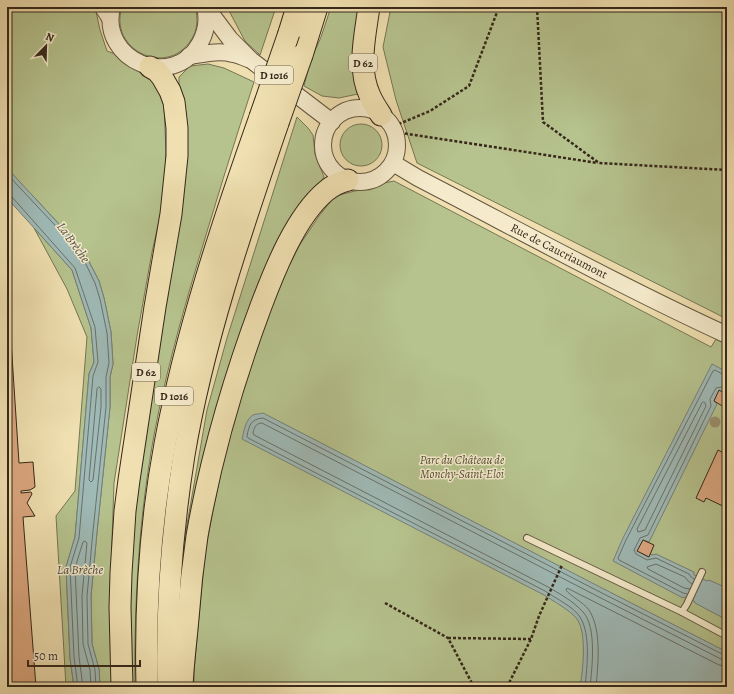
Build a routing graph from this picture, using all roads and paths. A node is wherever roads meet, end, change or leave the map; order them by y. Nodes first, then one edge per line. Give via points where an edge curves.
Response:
1 (101, 7) edge
2 (206, 7) edge
3 (297, 7) edge
4 (317, 7) edge
5 (369, 7) edge
6 (499, 7) edge
7 (537, 7) edge
8 (111, 14) edge
9 (189, 56) junction
10 (251, 60) junction
11 (150, 66) junction
12 (269, 120) junction
13 (332, 122) junction
14 (389, 124) junction
15 (393, 162) junction
16 (599, 163) junction
17 (727, 170) edge
18 (348, 180) junction
19 (727, 335) edge
20 (527, 538) dead end
21 (562, 564) dead end
22 (702, 572) dead end
23 (385, 603) dead end
24 (682, 612) junction
25 (727, 636) edge
26 (448, 638) junction
27 (531, 639) junction
28 (122, 687) edge
29 (147, 687) edge
30 (168, 687) edge
31 (182, 687) edge
32 (474, 687) edge
33 (507, 687) edge

1 - 8 street
2 - 9 street via 204,36
2 - 10 street via 230,39
3 - 12 highway, D 1016, bridge via 288,33
4 - 12 highway, D 1016, bridge via 302,55
5 - 14 highway, D 62 via 364,46 364,76 370,96
6 - 14 path via 469,86 430,111
7 - 16 path via 543,122
8 - 11 street via 113,36 121,49 136,62
9 - 10 street via 226,53
9 - 11 street via 171,66
10 - 13 street
11 - 28 highway, D 62 via 162,77 174,102 178,128 177,156 171,214 129,480 120,606
12 - 29 highway, D 1016 via 223,226 182,362 166,438 150,560
12 - 30 highway, D 1016 via 252,199 202,370 191,420 173,545 168,618
13 - 14 street via 345,112 366,109
13 - 18 street via 325,136 324,152 334,171
14 - 15 street via 396,137 397,147
14 - 16 path
15 - 18 street via 387,171 374,180
15 - 19 street, Rue de Caucriaumont via 418,178 630,288
16 - 17 path
18 - 31 highway via 335,185 320,196 293,234 269,286 234,381 212,462 197,538
20 - 24 lane
21 - 27 path
22 - 24 lane
23 - 26 path
24 - 25 lane
26 - 27 path
26 - 32 path
27 - 33 path

